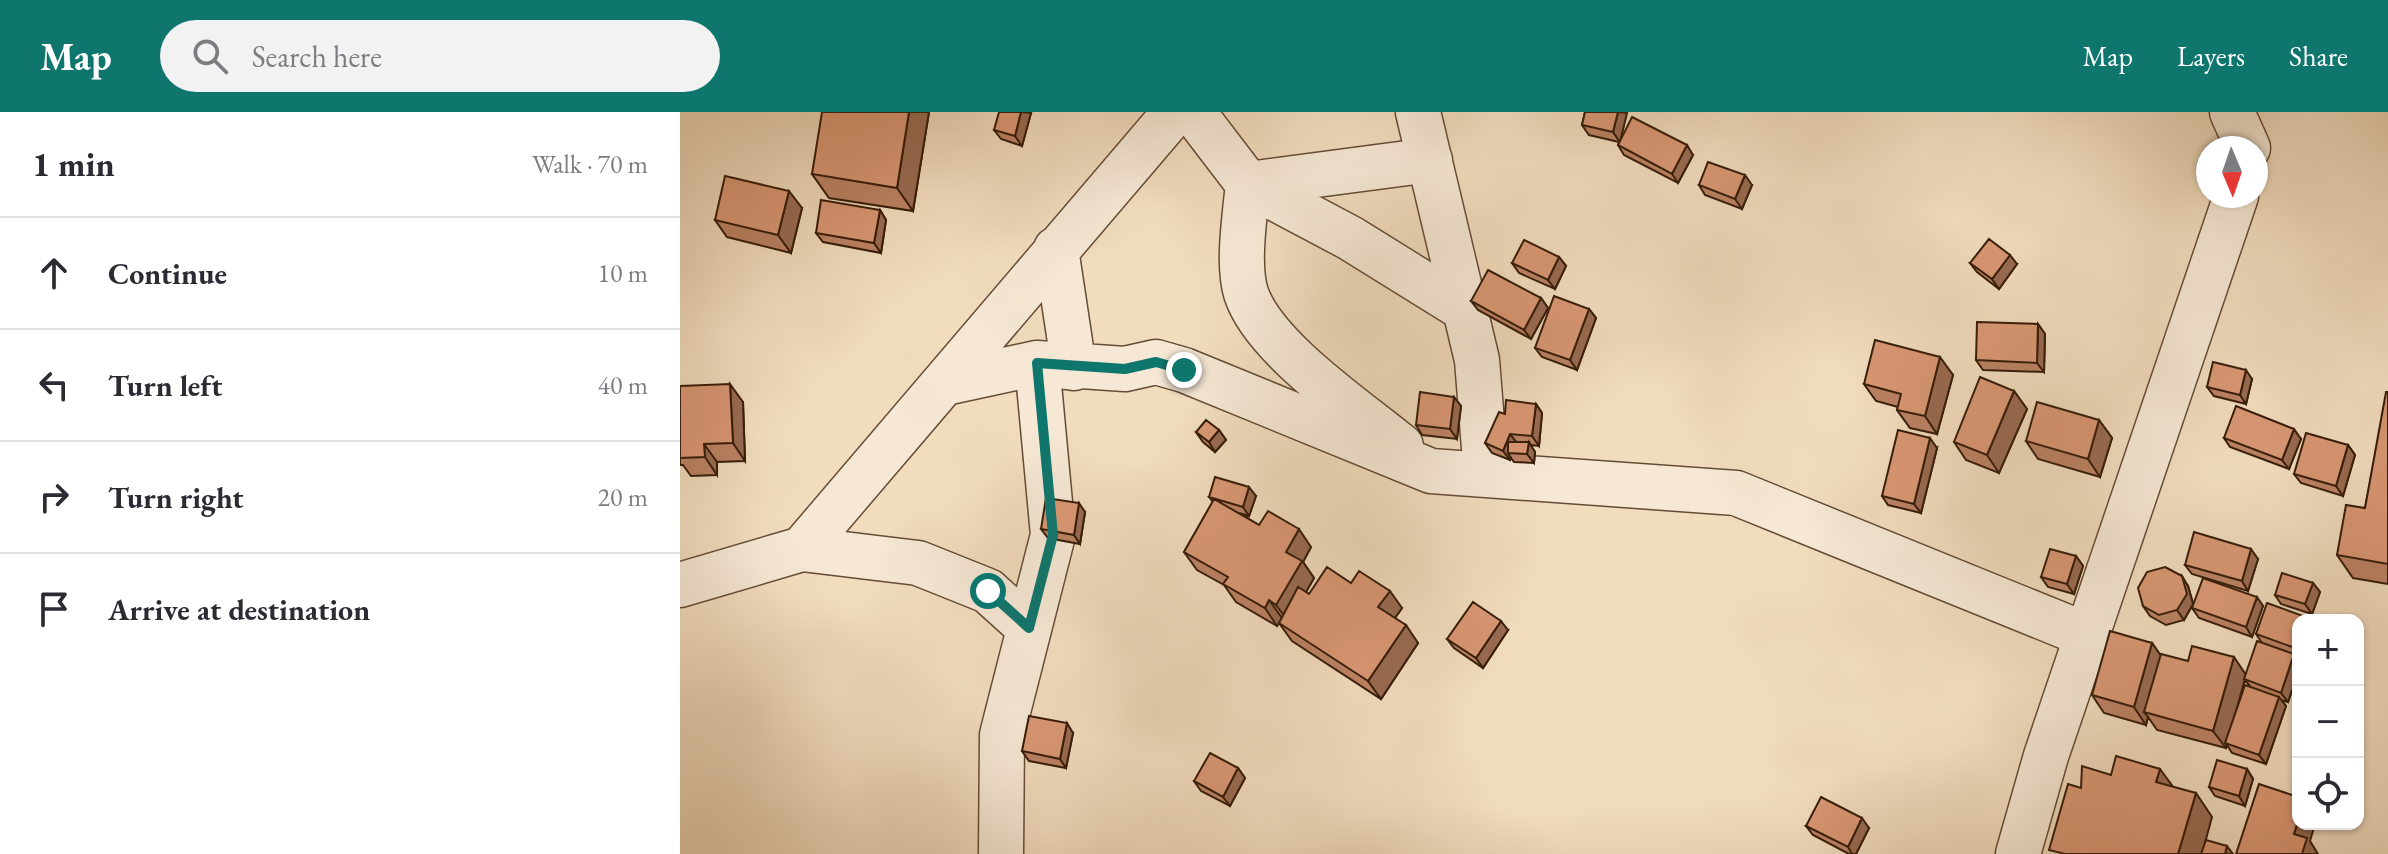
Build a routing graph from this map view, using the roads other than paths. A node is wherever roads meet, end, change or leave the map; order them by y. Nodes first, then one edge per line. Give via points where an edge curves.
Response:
1 (1175, 112) edge
2 (1193, 112) edge
3 (1418, 112) edge
4 (2232, 112) edge
5 (2243, 136) edge
6 (1430, 160) junction
7 (1248, 184) junction
8 (2232, 208) edge
9 (1056, 249) junction
10 (1466, 310) junction
11 (1037, 363) junction
12 (945, 383) junction
13 (1431, 471) junction
14 (1486, 473) junction
15 (802, 549) junction
16 (680, 585) edge
17 (1029, 628) junction
18 (2086, 640) junction
19 (1001, 854) edge
20 (2018, 854) edge

1 - 9 street
2 - 7 street
3 - 6 street
4 - 5 street
6 - 7 street
6 - 10 street
7 - 10 street via 1350,238
7 - 13 street via 1245,292 1264,329
8 - 18 street
9 - 11 street via 1074,368
9 - 12 street
10 - 14 street via 1477,360
11 - 12 street
11 - 13 street via 1125,369 1156,362
11 - 17 street via 1053,535
12 - 15 street
13 - 14 street
14 - 18 street via 1736,493 2074,630
15 - 16 street
15 - 17 street via 918,563 988,591
17 - 19 street via 1002,735
18 - 20 street

